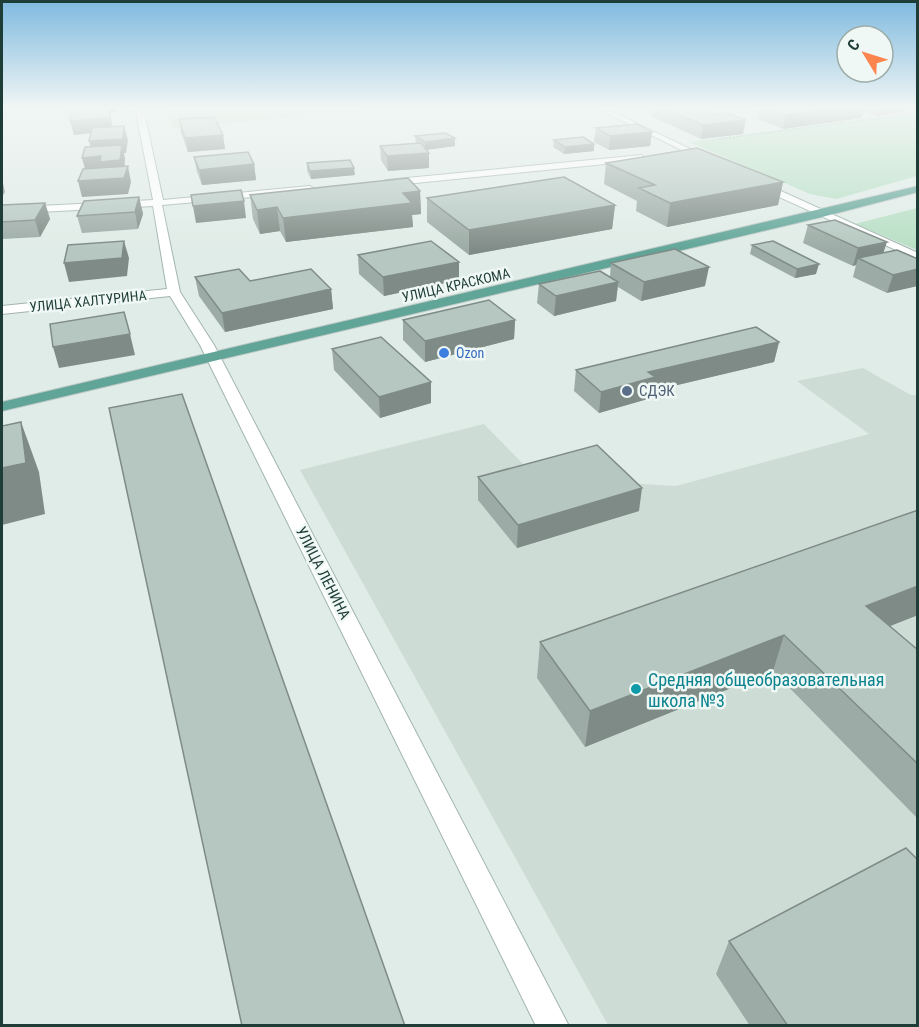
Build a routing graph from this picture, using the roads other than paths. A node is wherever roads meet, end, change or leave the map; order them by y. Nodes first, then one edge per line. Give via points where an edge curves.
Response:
1 (150, 155) edge
2 (698, 155) edge
3 (651, 157) edge
4 (714, 162) edge
5 (745, 177) edge
6 (372, 184) edge
7 (324, 188) edge
8 (918, 189) edge
9 (157, 202) junction
10 (2, 212) edge
11 (822, 214) junction
12 (918, 257) edge
13 (174, 292) junction
14 (2, 310) edge
15 (213, 358) junction
16 (2, 407) edge
17 (553, 1026) edge

1 - 9 street, УЛИЦА ЛЕНИНА
2 - 4 street
3 - 6 street
5 - 11 street
7 - 9 street
8 - 11 main road, УЛИЦА КРАСКОМА
9 - 10 street
9 - 13 street, УЛИЦА ЛЕНИНА
11 - 12 street
11 - 15 main road, УЛИЦА КРАСКОМА
13 - 14 street, УЛИЦА ХАЛТУРИНА
13 - 15 street, УЛИЦА ЛЕНИНА
15 - 16 main road, УЛИЦА КРАСКОМА
15 - 17 street, УЛИЦА ЛЕНИНА

